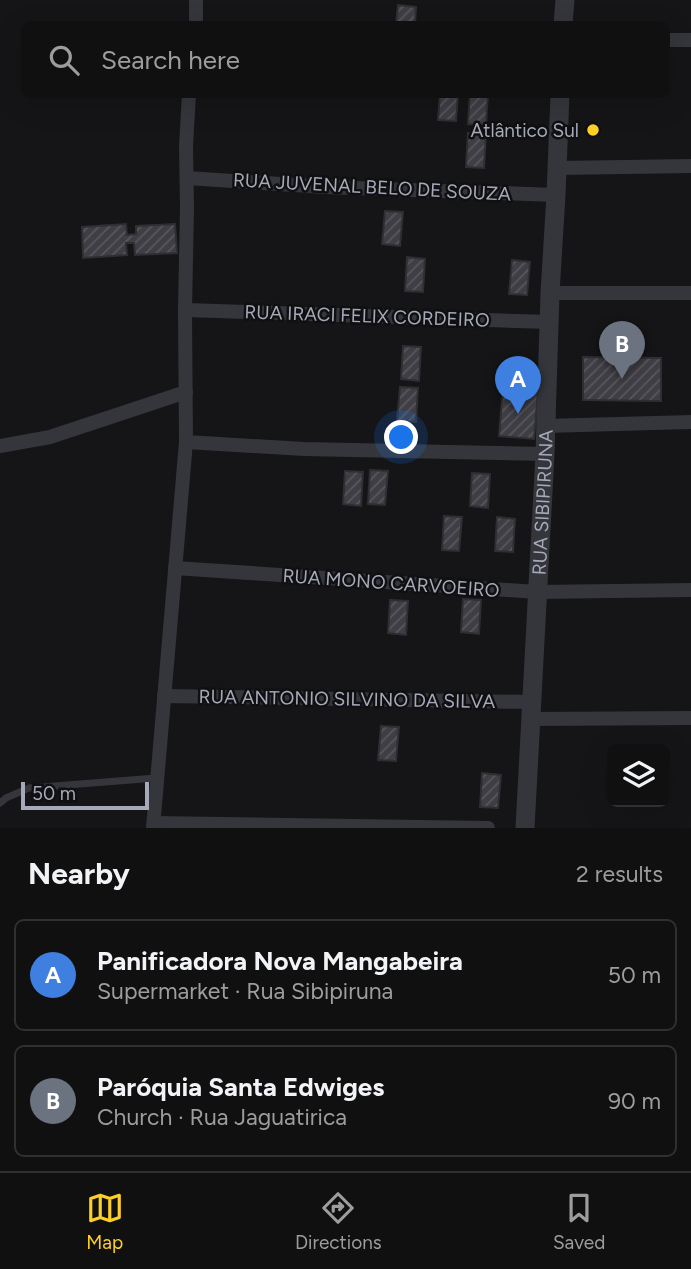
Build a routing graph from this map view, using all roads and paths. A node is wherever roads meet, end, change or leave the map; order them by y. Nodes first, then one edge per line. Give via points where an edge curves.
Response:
1 (197, 0) edge
2 (565, 0) edge
3 (195, 21) edge
4 (563, 21) edge
5 (670, 40) edge
6 (691, 40) edge
7 (189, 98) edge
8 (560, 98) edge
9 (691, 166) edge
10 (557, 168) junction
11 (187, 178) junction
12 (556, 195) junction
13 (550, 293) junction
14 (691, 293) edge
15 (185, 310) junction
16 (550, 322) junction
17 (186, 393) junction
18 (691, 422) edge
19 (545, 426) junction
20 (186, 442) junction
21 (0, 446) edge
22 (545, 454) junction
23 (175, 568) junction
24 (691, 590) edge
25 (537, 592) junction
26 (164, 696) junction
27 (531, 711) junction
28 (691, 718) edge
29 (156, 778) junction
30 (0, 803) edge
31 (154, 826) edge
32 (488, 828) edge
33 (525, 828) edge

1 - 3 street
2 - 4 street
5 - 6 street
7 - 11 street
8 - 10 street, RUA SIBIPIRUNA
9 - 10 street
10 - 12 street, RUA SIBIPIRUNA
11 - 12 street, RUA JUVENAL BELO DE SOUZA
11 - 15 street
12 - 13 street, RUA SIBIPIRUNA
13 - 14 street
13 - 16 street, RUA SIBIPIRUNA
15 - 16 street, RUA IRACI FELIX CORDEIRO
15 - 17 street
16 - 19 street, RUA SIBIPIRUNA
17 - 20 street
17 - 21 street via 50,437
18 - 19 street
19 - 22 street, RUA SIBIPIRUNA
20 - 22 street
20 - 23 street
22 - 25 street, RUA SIBIPIRUNA
23 - 25 street, RUA MONO CARVOEIRO
23 - 26 street
24 - 25 street, RUA MONO CARVOEIRO
25 - 27 street, RUA SIBIPIRUNA
26 - 27 street, RUA ANTONIO SILVINO DA SILVA
26 - 29 street
27 - 28 street, RUA ANTONIO SILVINO DA SILVA
27 - 33 street, RUA SIBIPIRUNA
29 - 30 lane via 29,788
29 - 31 street
31 - 32 street

